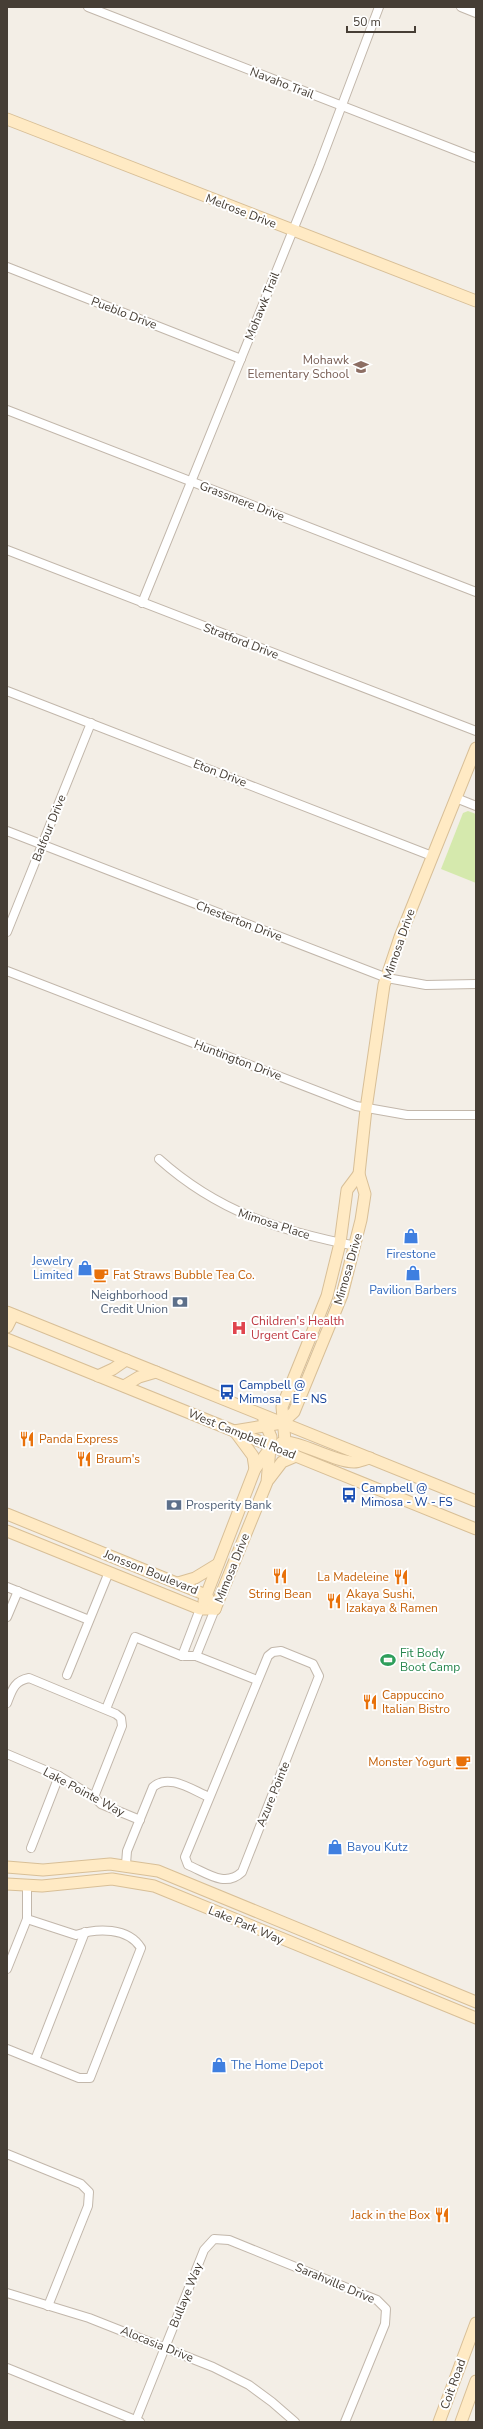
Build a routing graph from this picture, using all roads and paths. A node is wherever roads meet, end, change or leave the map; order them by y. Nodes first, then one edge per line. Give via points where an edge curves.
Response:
1 (88, 7) edge
2 (379, 7) edge
3 (461, 7) edge
4 (476, 13) edge
5 (342, 106) junction
6 (7, 119) edge
7 (476, 158) edge
8 (292, 231) junction
9 (7, 268) edge
10 (476, 301) edge
11 (240, 359) junction
12 (7, 410) edge
13 (190, 481) junction
14 (7, 550) edge
15 (476, 592) edge
16 (142, 603) junction
17 (7, 691) edge
18 (90, 723) junction
19 (476, 731) edge
20 (476, 748) edge
21 (456, 798) junction
22 (476, 806) edge
23 (7, 831) edge
24 (42, 845) junction
25 (432, 856) junction
26 (7, 932) edge
27 (7, 971) edge
28 (387, 978) junction
29 (476, 984) edge
30 (366, 1109) junction
31 (476, 1115) edge
32 (159, 1160) dead end
33 (359, 1174) junction
34 (340, 1243) junction
35 (356, 1246) junction
36 (10, 1313) edge
37 (332, 1319) junction
38 (317, 1322) junction
39 (7, 1327) edge
40 (7, 1339) edge
41 (126, 1360) junction
42 (156, 1372) junction
43 (98, 1376) junction
44 (124, 1386) junction
45 (260, 1414) junction
46 (282, 1423) junction
47 (268, 1426) junction
48 (234, 1431) junction
49 (285, 1441) junction
50 (271, 1446) junction
51 (296, 1456) junction
52 (370, 1458) junction
53 (256, 1469) junction
54 (268, 1482) junction
55 (476, 1501) edge
56 (7, 1514) edge
57 (232, 1528) junction
58 (476, 1529) edge
59 (7, 1531) edge
60 (245, 1538) junction
61 (69, 1539) junction
62 (63, 1554) junction
63 (218, 1564) junction
64 (109, 1572) junction
65 (178, 1583) junction
66 (7, 1587) edge
67 (18, 1591) junction
68 (206, 1594) junction
69 (200, 1609) junction
70 (215, 1609) junction
71 (7, 1617) edge
72 (89, 1620) junction
73 (182, 1656) junction
74 (196, 1656) junction
75 (67, 1675) dead end
76 (257, 1680) junction
77 (7, 1703) edge
78 (106, 1709) junction
79 (7, 1754) edge
80 (59, 1776) junction
81 (94, 1797) junction
82 (210, 1797) junction
83 (140, 1820) junction
84 (31, 1848) dead end
85 (126, 1864) junction
86 (7, 1867) edge
87 (7, 1884) edge
88 (27, 1887) junction
89 (27, 1919) junction
90 (85, 1932) junction
91 (7, 1969) edge
92 (476, 2002) edge
93 (476, 2018) edge
94 (7, 2049) edge
95 (35, 2060) junction
96 (7, 2154) edge
97 (214, 2239) joint
98 (7, 2293) edge
99 (48, 2306) junction
100 (476, 2323) edge
101 (165, 2348) junction
102 (7, 2368) edge
103 (476, 2381) edge
104 (138, 2421) edge
105 (294, 2422) edge
106 (345, 2422) edge
107 (439, 2422) edge
108 (461, 2422) edge

1 - 5 street, Navaho Trail
2 - 5 street, Mohawk Trail
3 - 4 street
5 - 7 street, Navaho Trail
5 - 8 street, Mohawk Trail
6 - 8 street, Melrose Drive
8 - 10 street, Melrose Drive
8 - 11 street, Mohawk Trail
9 - 11 street, Pueblo Drive
11 - 13 street, Mohawk Trail
12 - 13 street, Grassmere Drive
13 - 15 street, Grassmere Drive
13 - 16 street, Mohawk Trail
14 - 16 street, Stratford Drive
16 - 19 street, Stratford Drive
17 - 18 street, Eton Drive
18 - 24 street, Balfour Drive
18 - 25 street, Eton Drive
20 - 21 street, Mimosa Drive
21 - 22 street
21 - 25 street, Mimosa Drive
23 - 24 street, Chesterton Drive
24 - 26 street, Balfour Drive
24 - 28 street, Chesterton Drive
25 - 28 street, Mimosa Drive
27 - 30 street, Huntington Drive
28 - 29 street, Chesterton Drive via 426,985
28 - 30 street, Mimosa Drive via 379,1013
30 - 31 street, Huntington Drive via 407,1115
30 - 33 street, Mimosa Drive
32 - 34 street, Mimosa Place via 180,1178 235,1211 293,1232
33 - 34 street, Mimosa Drive via 347,1190
33 - 35 street, Mimosa Drive via 365,1194
34 - 35 street, Mimosa Place
34 - 38 street, Mimosa Drive via 327,1296
35 - 37 street, Mimosa Drive via 347,1280
36 - 39 street
36 - 41 street
37 - 38 street
37 - 46 street, Mimosa Drive via 294,1412
38 - 46 street, Mimosa Drive via 282,1407
40 - 43 street, West Campbell Road
41 - 42 street
41 - 43 street
42 - 44 street via 139,1377
42 - 45 street
43 - 44 street, West Campbell Road
44 - 48 street, West Campbell Road
45 - 46 street
45 - 47 street
46 - 47 street
46 - 49 street
46 - 52 street
47 - 48 street
47 - 50 street
48 - 50 street, West Campbell Road
48 - 53 street via 253,1456
49 - 50 street
49 - 51 street via 289,1451
49 - 52 street via 344,1461 356,1462
50 - 51 street, West Campbell Road
50 - 53 street, Mimosa Drive
50 - 54 street, Mimosa Drive
51 - 54 street via 282,1462
51 - 58 street, West Campbell Road
52 - 55 street
53 - 57 street, Mimosa Drive
54 - 60 street, Mimosa Drive
56 - 61 street, Jonsson Boulevard
57 - 60 street
57 - 63 street, Mimosa Drive
59 - 62 street, Jonsson Boulevard
60 - 70 street, Mimosa Drive
61 - 62 street
61 - 65 street, Jonsson Boulevard
62 - 64 street, Jonsson Boulevard
63 - 65 street via 195,1578
63 - 68 street, Mimosa Drive
64 - 69 street, Jonsson Boulevard
64 - 72 street
65 - 68 street, Jonsson Boulevard
66 - 67 street
67 - 71 street
67 - 72 street
68 - 69 street, Mimosa Drive
68 - 70 street, Jonsson Boulevard
69 - 70 street, Jonsson Boulevard
69 - 73 street
70 - 74 street
72 - 75 street
73 - 74 street
73 - 78 street via 135,1637
74 - 76 street
76 - 82 street
76 - 82 street, Azure Pointe via 268,1656 281,1651 313,1664 319,1676 242,1872 234,1879 224,1880 185,1862
77 - 78 street via 14,1684 29,1678
78 - 81 street via 121,1718 122,1726
79 - 80 street, Lake Pointe Way
80 - 81 street, Lake Pointe Way
80 - 84 street
81 - 83 street, Lake Pointe Way via 105,1806
82 - 83 street via 169,1780 160,1782 153,1787
83 - 85 street
85 - 86 street, Lake Park Way via 96,1864 43,1870
85 - 92 street, Lake Park Way via 168,1874
87 - 88 street, Lake Park Way
88 - 89 street
88 - 93 street, Lake Park Way via 112,1879 154,1886
89 - 90 street via 76,1935
89 - 91 street
90 - 95 street
90 - 95 street via 112,1930 137,1941 141,1948 90,2078 79,2078
94 - 95 street
96 - 99 street via 81,2184 89,2192 88,2206
97 - 101 street, Bullaye Way via 204,2250
97 - 106 street, Sarahville Drive via 229,2240 377,2300 386,2309 385,2324
98 - 99 street, Alocasia Drive
99 - 101 street, Alocasia Drive via 89,2318
100 - 107 street, Coit Road
101 - 104 street, Bullaye Way
101 - 105 street, Alocasia Drive via 249,2385
102 - 104 street
103 - 108 street, Coit Road

